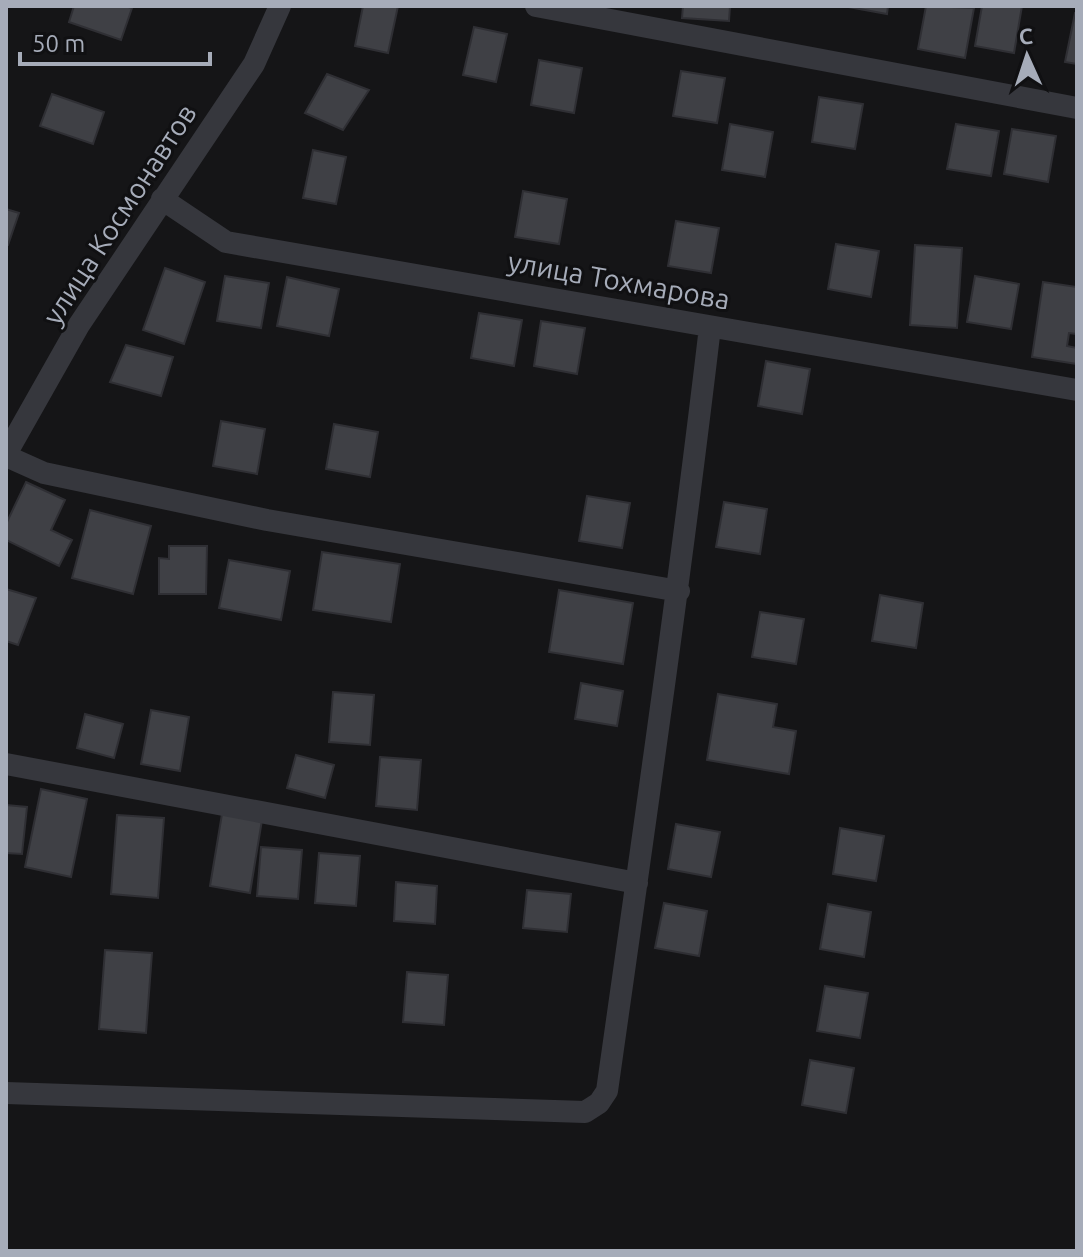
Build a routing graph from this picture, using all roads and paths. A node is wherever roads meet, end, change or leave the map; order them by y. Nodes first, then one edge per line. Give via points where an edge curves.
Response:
1 (280, 6) edge
2 (536, 6) edge
3 (1077, 108) edge
4 (162, 199) junction
5 (710, 327) junction
6 (1077, 390) edge
7 (6, 455) edge
8 (679, 591) junction
9 (6, 764) edge
10 (637, 883) junction
11 (6, 1093) edge

1 - 4 street, улица Космонавтов via 254,64
2 - 3 street
4 - 5 street, улица Тохмарова via 226,242
4 - 7 street, улица Космонавтов via 79,325
5 - 6 street, улица Тохмарова
5 - 8 street
7 - 8 street via 44,473 267,520
8 - 10 street
9 - 10 street
10 - 11 street via 607,1091 585,1112

